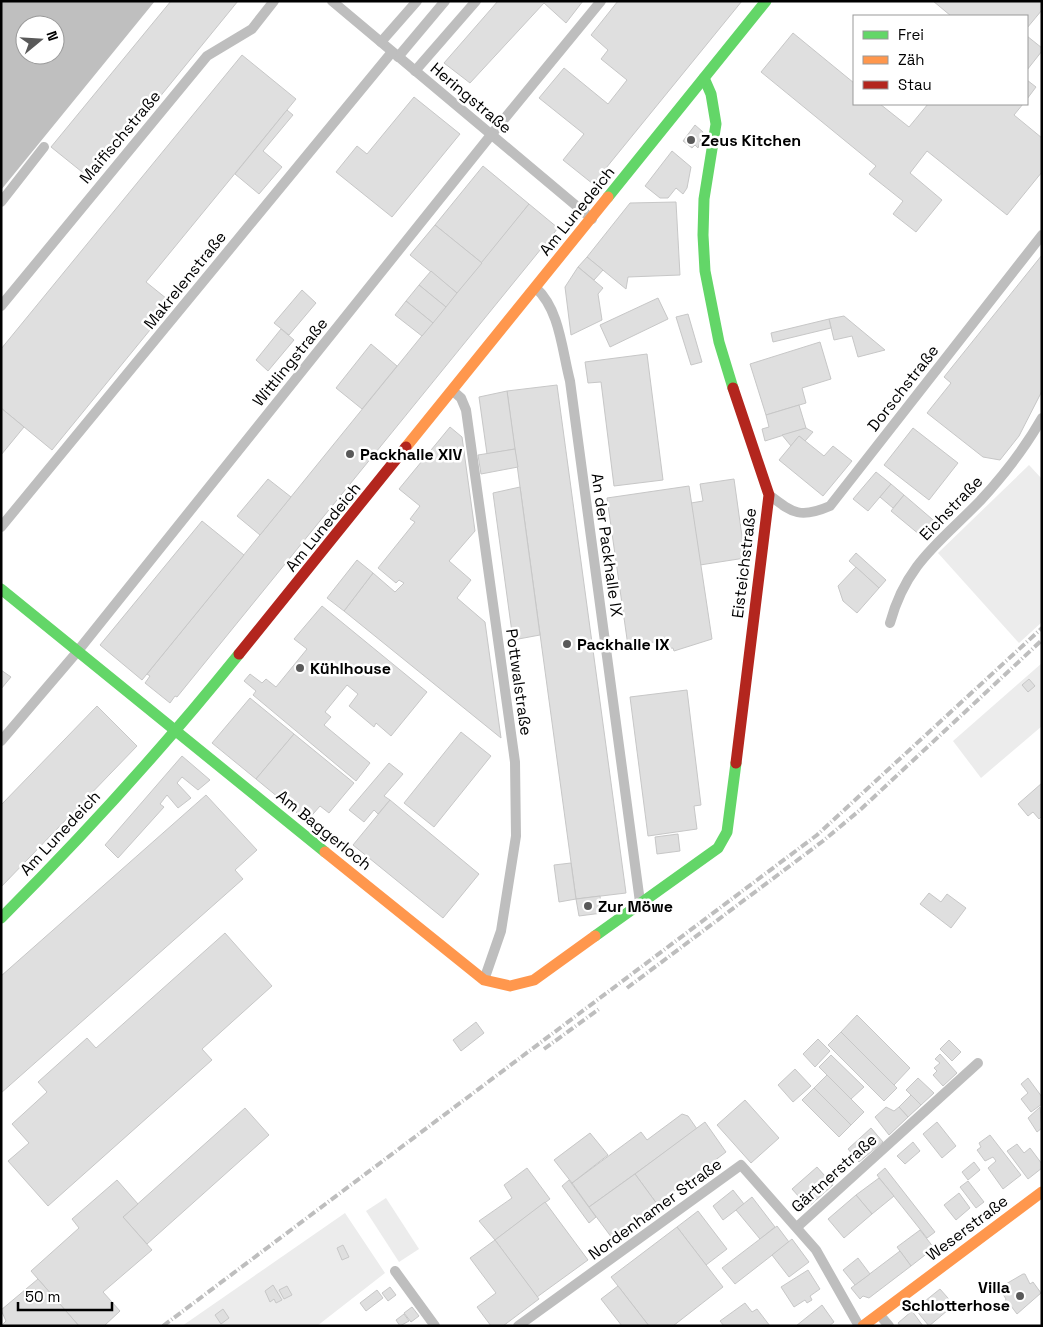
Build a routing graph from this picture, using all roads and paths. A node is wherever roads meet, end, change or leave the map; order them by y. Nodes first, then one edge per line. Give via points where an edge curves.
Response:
1 (274, 1) edge
2 (332, 1) edge
3 (417, 1) edge
4 (445, 1) edge
5 (476, 1) edge
6 (601, 1) edge
7 (766, 1) edge
8 (381, 42) junction
9 (395, 54) junction
10 (415, 71) junction
11 (704, 78) junction
12 (491, 135) junction
13 (44, 147) dead end
14 (1, 202) edge
15 (592, 218) junction
16 (1042, 235) edge
17 (536, 288) junction
18 (1, 306) edge
19 (453, 391) junction
20 (1042, 418) edge
21 (769, 495) junction
22 (1, 527) edge
23 (1, 589) edge
24 (890, 623) dead end
25 (77, 652) junction
26 (176, 732) junction
27 (1, 741) edge
28 (640, 902) junction
29 (1, 918) edge
30 (484, 980) junction
31 (978, 1063) dead end
32 (1042, 1192) edge
33 (797, 1227) junction
34 (395, 1271) dead end
35 (879, 1314) junction
36 (435, 1326) edge
37 (518, 1326) edge
38 (859, 1326) edge
39 (863, 1326) edge
40 (889, 1326) edge

1 - 18 street, Maifischstraße via 252,29 207,56
2 - 8 street, Heringstraße
3 - 8 street
4 - 9 street, Makrelenstraße
5 - 10 street
6 - 12 street, Wittlingstraße
7 - 11 street, Am Lunedeich
8 - 9 street, Heringstraße
9 - 10 street, Heringstraße
9 - 22 street, Makrelenstraße
10 - 12 street, Heringstraße
11 - 15 street, Am Lunedeich
11 - 21 street, Eisteichstraße via 714,96 718,119 704,200 706,277 714,324
12 - 15 street, Heringstraße
12 - 25 street, Wittlingstraße
13 - 14 street
15 - 17 street, Am Lunedeich
16 - 21 street, Dorschstraße via 830,506 812,514 793,513
17 - 19 street, Am Lunedeich
17 - 28 street, An der Packhalle IX via 552,309 570,381
19 - 26 street, Am Lunedeich
19 - 30 street, Pottwalstraße via 461,398 466,410 515,762 516,836 501,931
20 - 24 street, Eichstraße via 1001,477 915,567 903,586
21 - 28 street, Eisteichstraße via 727,832 718,848
23 - 25 street, Am Baggerloch
25 - 26 street, Am Baggerloch
25 - 27 street, Wittlingstraße
26 - 29 street, Am Lunedeich
26 - 30 street, Am Baggerloch
28 - 30 street, Am Baggerloch via 534,980 510,986
31 - 33 street, Gärtnerstraße
32 - 35 street, Weserstraße
33 - 37 street, Nordenhamer Straße via 741,1165
33 - 38 street, Gärtnerstraße via 816,1250
34 - 36 street
35 - 39 street, Weserstraße
35 - 40 street

